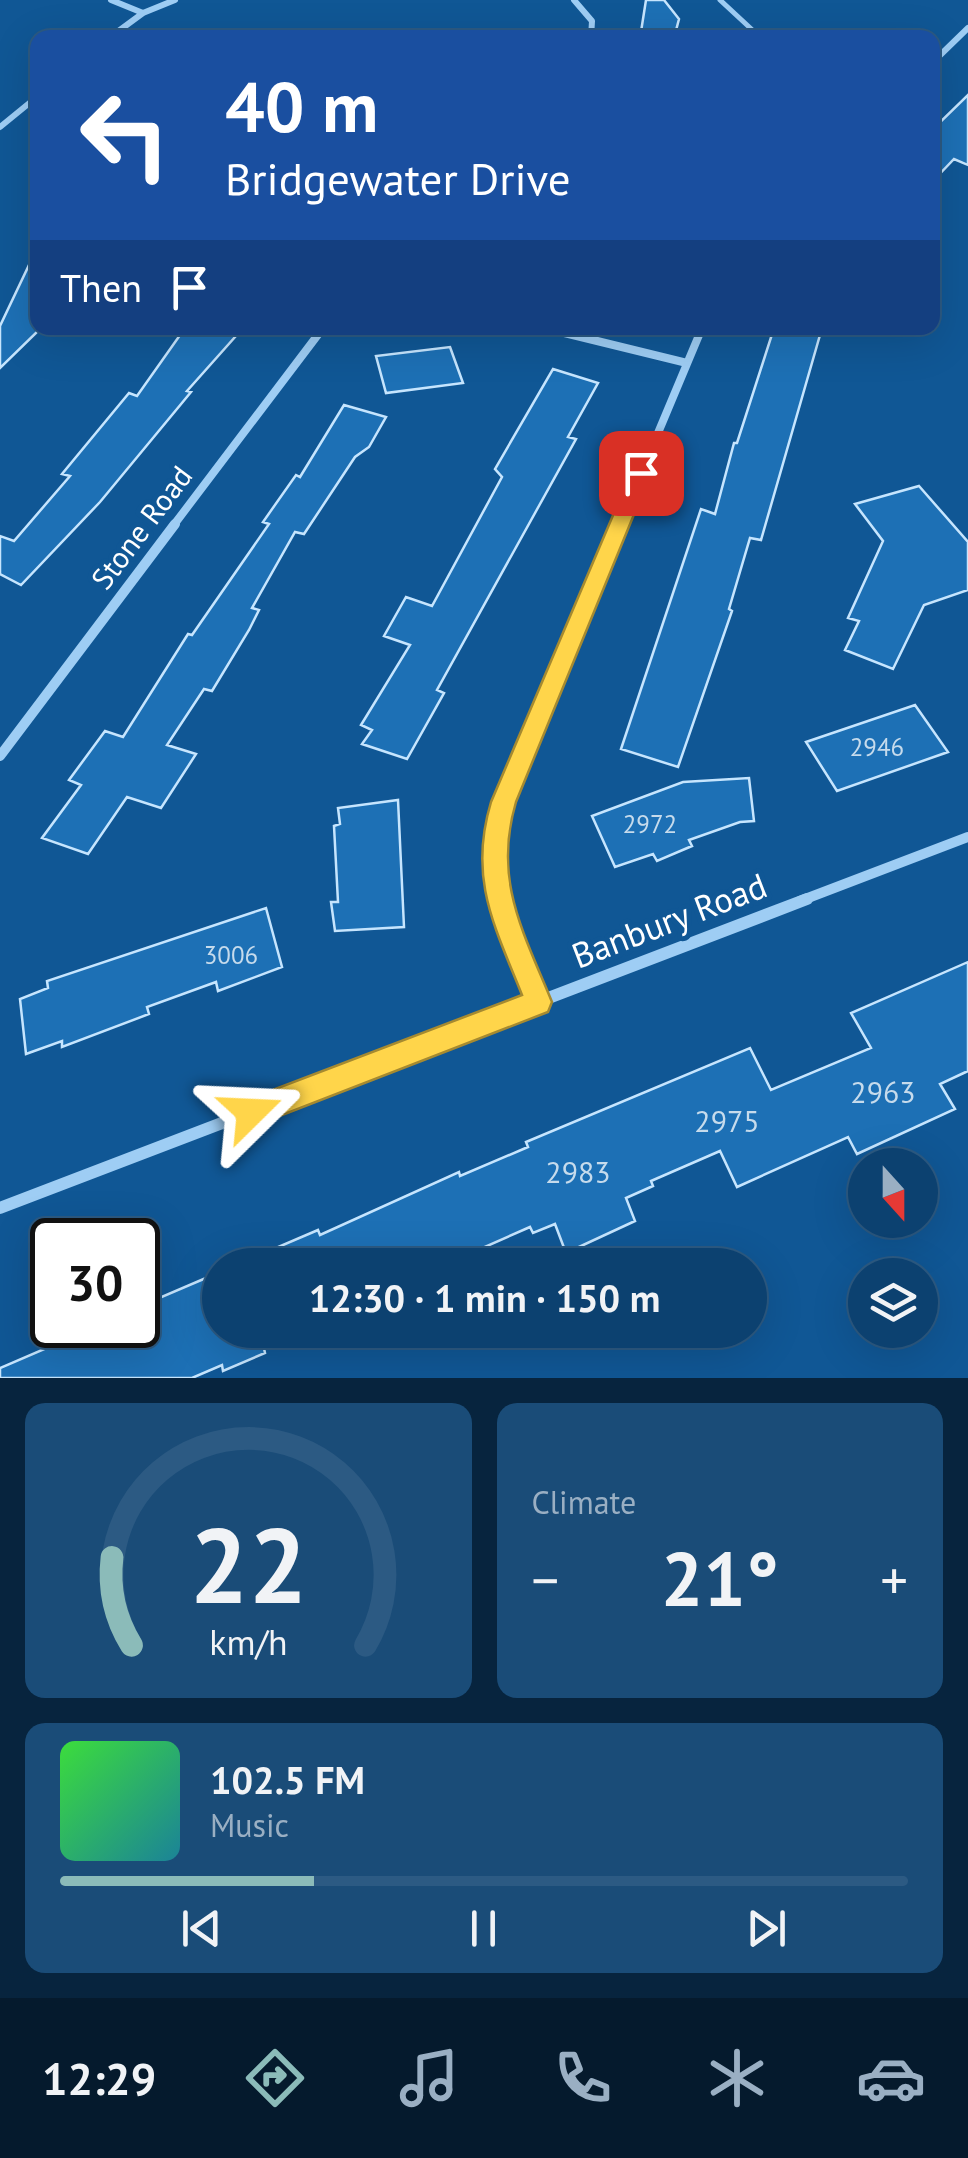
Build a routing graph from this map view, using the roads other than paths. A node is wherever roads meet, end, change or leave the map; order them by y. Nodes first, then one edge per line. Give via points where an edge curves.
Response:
1 (112, 0) edge
2 (175, 0) edge
3 (574, 0) edge
4 (720, 0) edge
5 (144, 14) junction
6 (968, 28) edge
7 (121, 30) edge
8 (591, 30) edge
9 (752, 30) edge
10 (940, 55) edge
11 (30, 103) edge
12 (0, 127) edge
13 (318, 335) edge
14 (572, 335) edge
15 (699, 335) edge
16 (687, 364) junction
17 (0, 756) edge
18 (968, 838) edge
19 (539, 1002) junction
20 (0, 1208) edge

1 - 5 street
2 - 5 street
3 - 8 street
4 - 9 lane
5 - 7 street
6 - 10 street
11 - 12 street
13 - 17 street, Stone Road
14 - 16 street
15 - 16 street
16 - 19 street via 494,833 499,905
18 - 19 street, Banbury Road
19 - 20 street, Banbury Road

